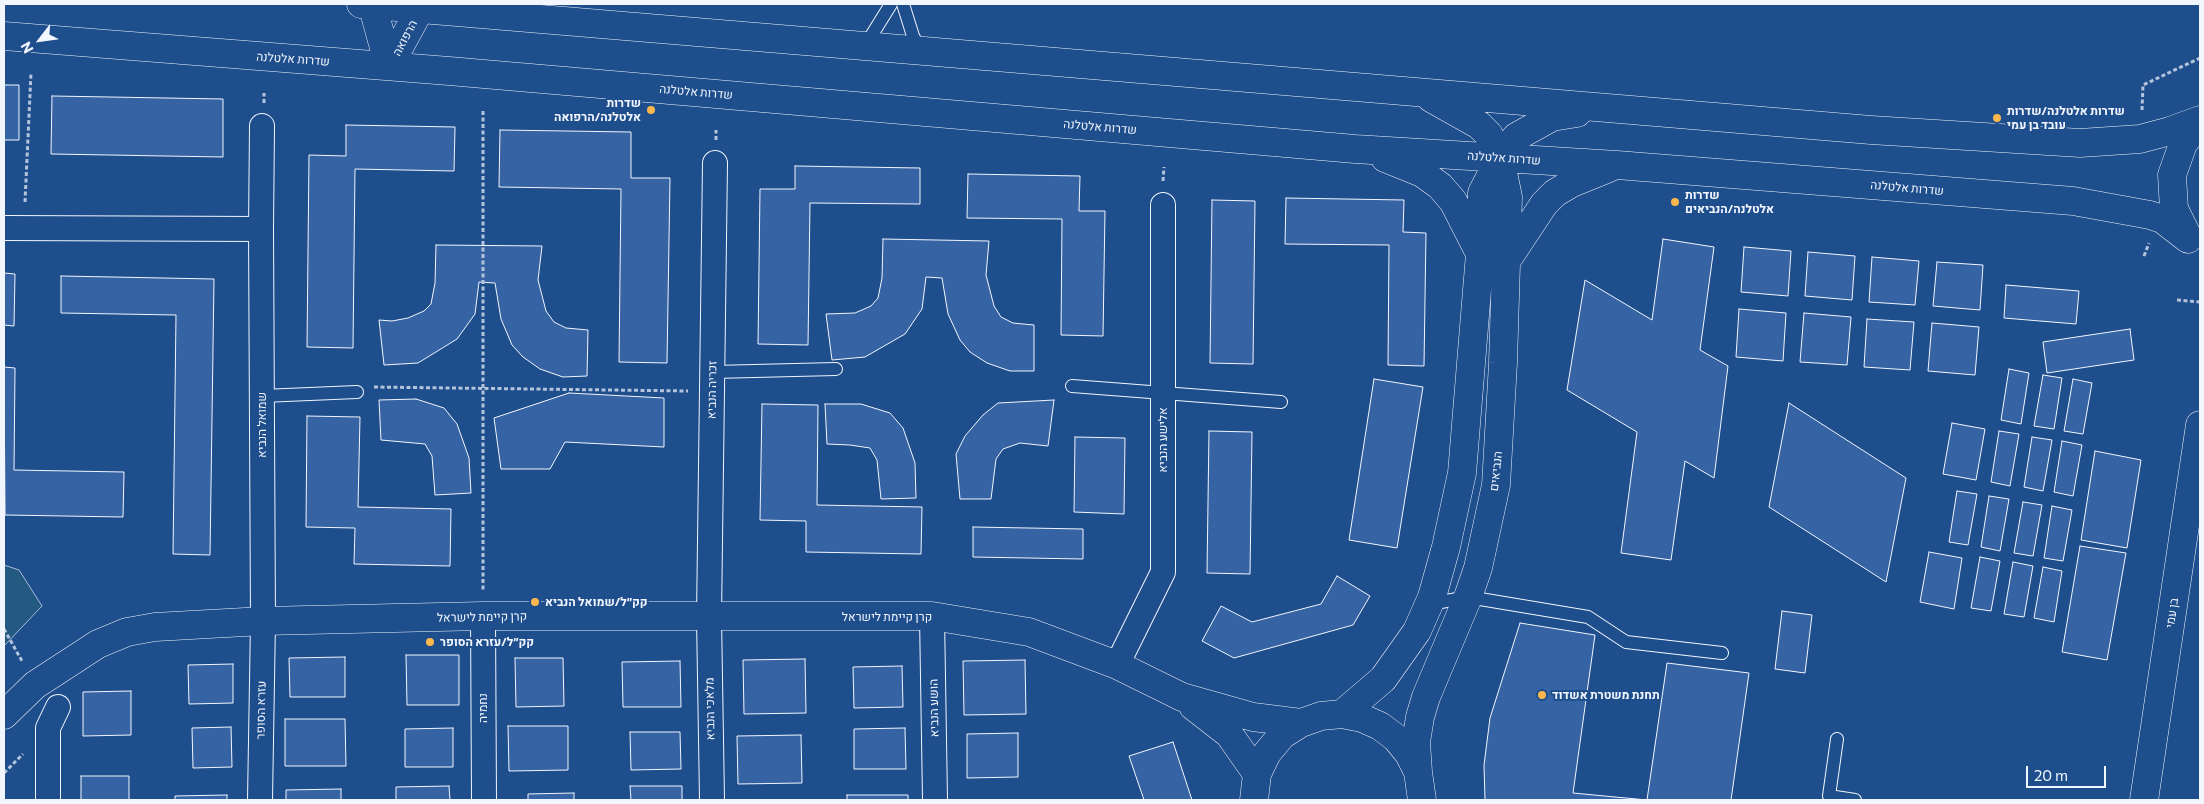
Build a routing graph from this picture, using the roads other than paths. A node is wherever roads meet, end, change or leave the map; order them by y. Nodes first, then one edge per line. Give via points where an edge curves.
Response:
1 (368, 4) edge
2 (538, 4) edge
3 (891, 4) edge
4 (903, 4) edge
5 (420, 6) edge
6 (570, 21) junction
7 (4, 36) edge
8 (865, 46) junction
9 (921, 51) junction
10 (389, 66) junction
11 (1421, 93) junction
12 (1603, 108) junction
13 (2200, 121) edge
14 (262, 126) dead end
15 (1356, 149) junction
16 (1500, 158) junction
17 (715, 163) dead end
18 (1617, 165) junction
19 (1163, 205) dead end
20 (14, 228) edge
21 (260, 229) junction
22 (2194, 245) edge
23 (1480, 254) junction
24 (1505, 263) junction
25 (836, 369) dead end
26 (712, 382) junction
27 (1072, 386) dead end
28 (357, 392) road end
29 (1163, 393) junction
30 (262, 396) junction
31 (1281, 402) dead end
32 (2200, 425) edge
33 (1468, 597) junction
34 (1426, 610) junction
35 (483, 616) junction
36 (932, 616) junction
37 (709, 617) junction
38 (263, 621) junction
39 (1722, 653) dead end
40 (1117, 665) junction
41 (1182, 697) junction
42 (58, 707) dead end
43 (1342, 714) junction
44 (4, 715) edge
45 (1300, 722) junction
46 (1838, 738) dead end
47 (1418, 772) junction
48 (1258, 774) junction
49 (48, 800) edge
50 (260, 800) edge
51 (484, 800) edge
52 (712, 800) edge
53 (935, 800) edge
54 (1254, 800) edge
55 (1422, 800) edge
56 (1855, 800) edge
57 (2144, 800) edge

1 - 5 main road
1 - 10 main road, הרפואה
2 - 6 main road
3 - 8 lane
4 - 9 lane
5 - 6 main road
5 - 10 main road, הרפואה
6 - 8 main road
7 - 10 main road, שדרות אלטלנה
8 - 9 main road
9 - 11 main road
10 - 15 main road, שדרות אלטלנה
11 - 12 main road
11 - 16 main road, הנביאים via 1479,125 1489,135
12 - 13 main road via 2080,143 2140,139
12 - 16 main road via 1552,117 1533,126 1516,137
13 - 22 main road via 2183,144 2172,175 2174,208
14 - 21 street, שמואל הנביא
15 - 16 main road, שדרות אלטלנה
15 - 23 main road via 1396,161 1440,186 1453,201
16 - 18 main road, שדרות אלטלנה
16 - 23 main road via 1482,193
16 - 24 main road, הנביאים via 1508,197
17 - 26 street, זכריה הנביא
18 - 22 main road, שדרות אלטלנה via 2073,201 2162,220
18 - 24 main road via 1555,193 1544,204
19 - 29 street, אלישע הנביא
20 - 21 street
21 - 30 street, שמואל הנביא
23 - 34 main road via 1462,472 1455,515
24 - 33 main road, הנביאים via 1504,363 1496,485 1478,568
25 - 26 lane
26 - 37 street, זכריה הנביא
27 - 29 lane
28 - 30 lane
29 - 31 lane
29 - 40 street, אלישע הנביא via 1163,572
30 - 38 street, שמואל הנביא
32 - 57 main road, בן עמי
33 - 34 lane via 1441,602
33 - 39 lane via 1588,617 1626,642
33 - 47 main road, הנביאים via 1420,717 1416,742
34 - 43 main road via 1417,631 1383,679
35 - 37 main road, קרן קיימת לישראל
35 - 38 main road, קרן קיימת לישראל
35 - 51 street, נחמיה
36 - 37 main road, קרן קיימת לישראל
36 - 40 main road, קרן קיימת לישראל via 1029,632
36 - 53 street, הושע הנביא
37 - 52 street, מלאכי הנביא
38 - 44 main road, קרן קיימת לישראל via 155,627 127,632 98,644 35,685
38 - 50 street, עזרא הסופר
40 - 41 main road, קרן קיימת לישראל
41 - 45 main road, קרן קיימת לישראל via 1253,717
41 - 48 main road, קרן קיימת לישראל via 1229,734
42 - 49 street via 48,728
43 - 45 main road
43 - 47 main road via 1380,726 1396,738
45 - 48 main road via 1267,753
46 - 56 lane via 1830,796
47 - 55 main road, הנביאים
48 - 54 main road

